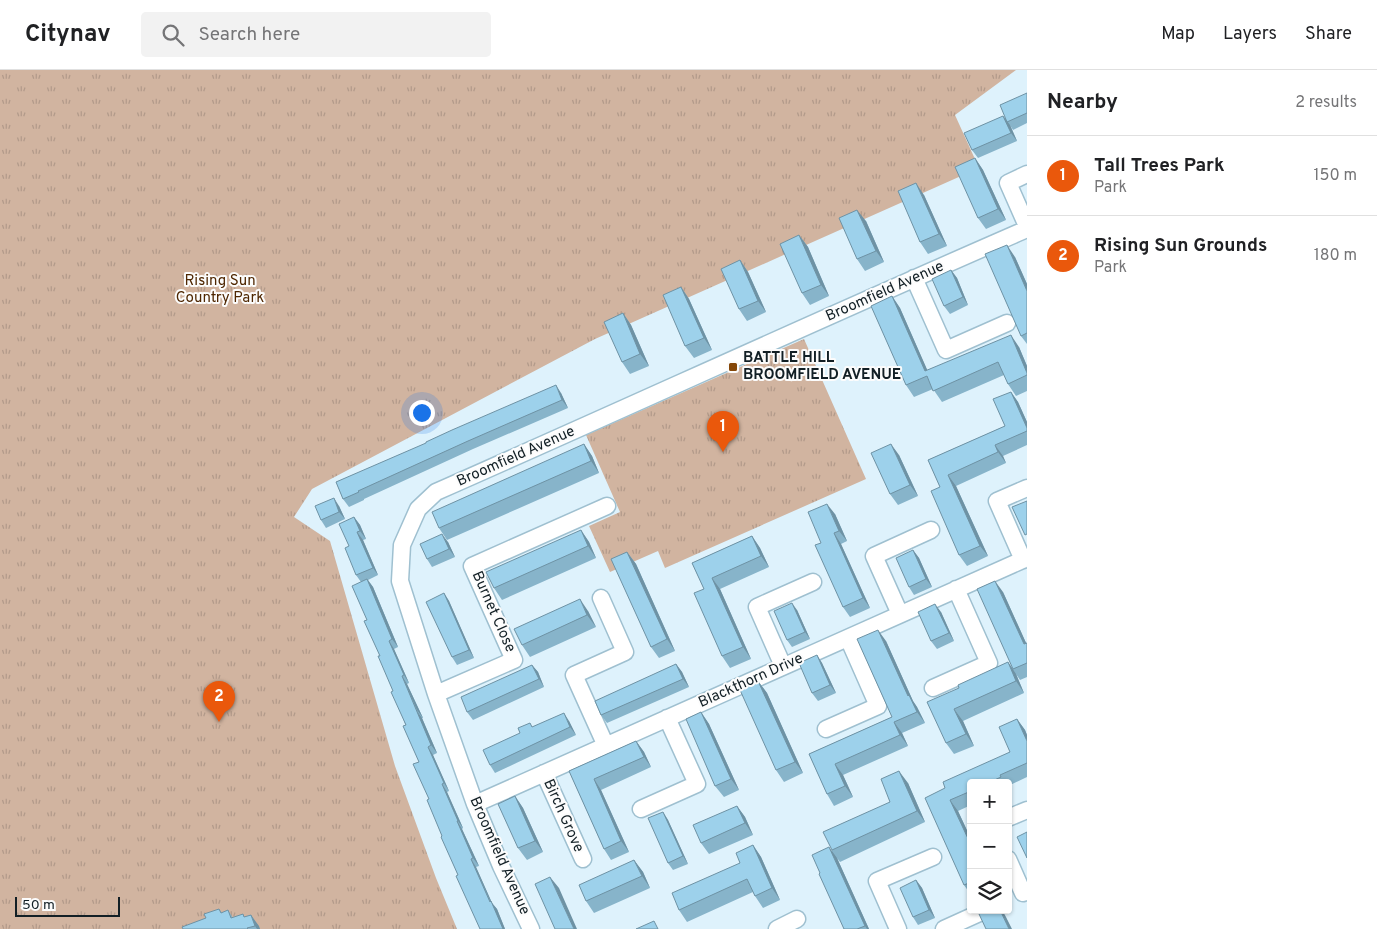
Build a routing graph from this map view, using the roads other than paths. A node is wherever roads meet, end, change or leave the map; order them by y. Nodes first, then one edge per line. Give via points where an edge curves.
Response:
1 (1027, 174) edge
2 (1027, 228) edge
3 (914, 278) junction
4 (1007, 323) dead end
5 (1027, 488) edge
6 (607, 506) dead end
7 (931, 530) dead end
8 (1025, 559) edge
9 (813, 582) dead end
10 (956, 589) junction
11 (601, 598) dead end
12 (900, 614) junction
13 (848, 638) junction
14 (783, 666) junction
15 (933, 688) dead end
16 (436, 694) junction
17 (667, 718) junction
18 (826, 730) dead end
19 (606, 746) junction
20 (544, 773) junction
21 (475, 804) junction
22 (641, 809) dead end
23 (1027, 810) edge
24 (1012, 816) edge
25 (933, 857) dead end
26 (583, 859) dead end
27 (1011, 869) edge
28 (1019, 895) edge
29 (977, 914) edge
30 (797, 919) dead end
31 (531, 929) edge
32 (776, 929) edge
33 (898, 929) edge
34 (944, 929) edge

1 - 2 street via 1008,183
2 - 3 street, Broomfield Avenue
3 - 4 street via 946,350
3 - 16 street, Broomfield Avenue via 436,492 418,509 402,545 400,581
5 - 8 street via 997,501
6 - 16 street, Burnet Close via 472,566 514,660
7 - 12 street via 874,556
8 - 10 street, Blackthorn Drive
9 - 14 street via 757,608
10 - 12 street, Blackthorn Drive
10 - 15 street via 989,663
11 - 19 street via 625,652 574,675
12 - 13 street, Blackthorn Drive
13 - 14 street, Blackthorn Drive
13 - 18 street via 878,706
14 - 17 street, Blackthorn Drive
16 - 21 street, Broomfield Avenue
17 - 19 street, Blackthorn Drive
17 - 22 street via 696,784
19 - 20 street, Blackthorn Drive
20 - 21 street, Blackthorn Drive
20 - 26 street, Birch Grove
21 - 31 street, Broomfield Avenue
23 - 24 street
25 - 33 street via 877,881
27 - 28 street
29 - 34 street
30 - 32 street

